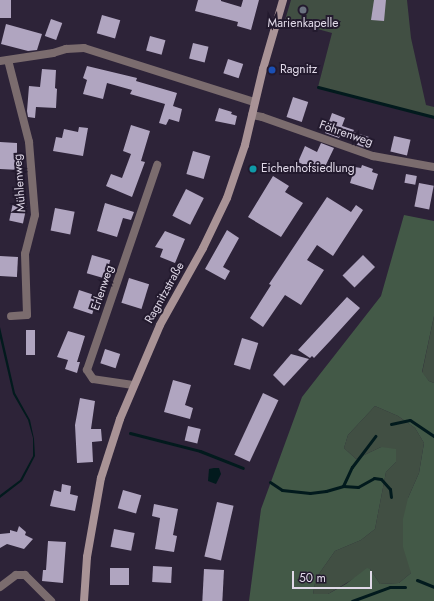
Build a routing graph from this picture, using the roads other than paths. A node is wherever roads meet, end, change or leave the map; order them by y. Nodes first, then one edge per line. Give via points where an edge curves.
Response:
1 (283, 0) edge
2 (4, 61) edge
3 (254, 102) junction
4 (252, 115) junction
5 (157, 165) dead end
6 (434, 167) edge
7 (11, 316) dead end
8 (133, 385) junction
9 (0, 588) edge
10 (51, 601) edge
11 (84, 601) edge

1 - 3 main road, Ragnitzstraße
2 - 3 street, Mühlenweg via 84,48
2 - 7 street, Mühlenweg via 29,142 35,215 25,254 27,314
3 - 4 main road, Ragnitzstraße
4 - 6 street, Föhrenweg via 373,156
4 - 8 main road, Ragnitzstraße via 227,198 203,248 160,325
5 - 8 street, Erlenweg via 87,370 93,379
8 - 11 main road, Ragnitzstraße via 102,478 88,557
9 - 10 street via 16,575 25,575

